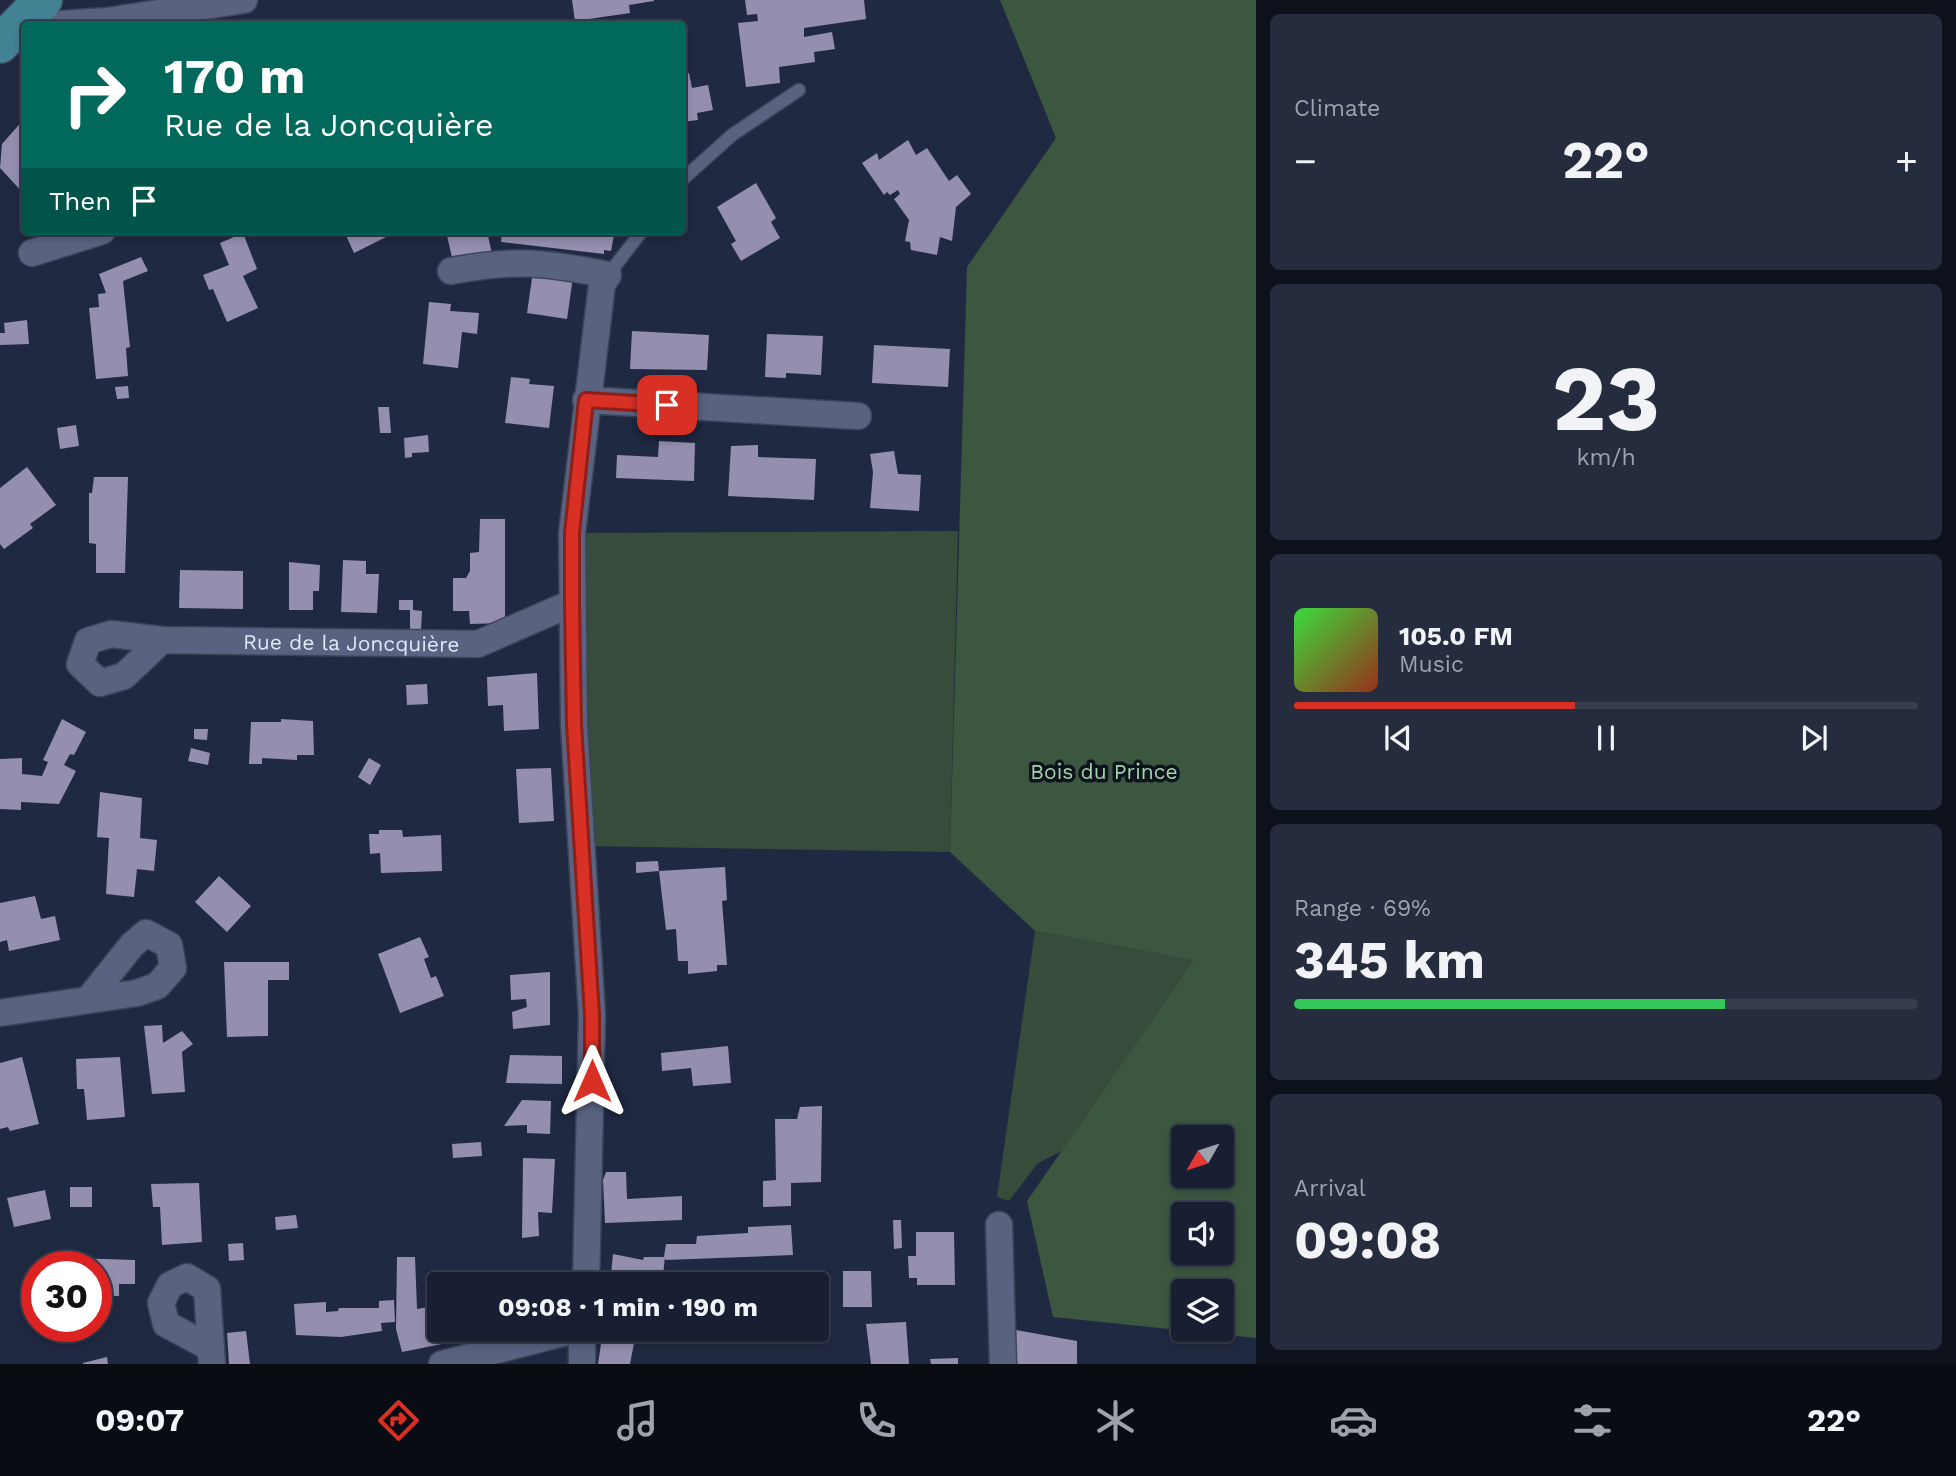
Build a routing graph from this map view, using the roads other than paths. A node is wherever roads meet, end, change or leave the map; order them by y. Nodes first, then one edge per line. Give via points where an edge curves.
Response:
1 (244, 0) edge
2 (171, 18) edge
3 (116, 21) edge
4 (799, 90) dead end
5 (686, 176) edge
6 (90, 235) edge
7 (639, 235) edge
8 (32, 253) dead end
9 (451, 271) dead end
10 (608, 275) junction
11 (586, 400) junction
12 (858, 416) dead end
13 (572, 603) junction
14 (162, 640) dead end
15 (88, 1000) dead end
16 (0, 1013) edge
17 (999, 1225) dead end
18 (586, 1272) edge
19 (528, 1342) edge
20 (582, 1342) edge
21 (442, 1364) edge
22 (582, 1364) edge
23 (1003, 1364) edge

1 - 2 street
2 - 3 street
4 - 5 lane via 732,135
6 - 8 street
7 - 10 lane
9 - 10 street via 500,262 548,262
10 - 11 street via 602,284
11 - 12 street
11 - 13 street via 572,533
13 - 14 street, Rue de la Joncquière via 478,644
13 - 18 street via 574,724 592,1015
15 - 16 street
17 - 23 street
19 - 21 street
20 - 22 street

